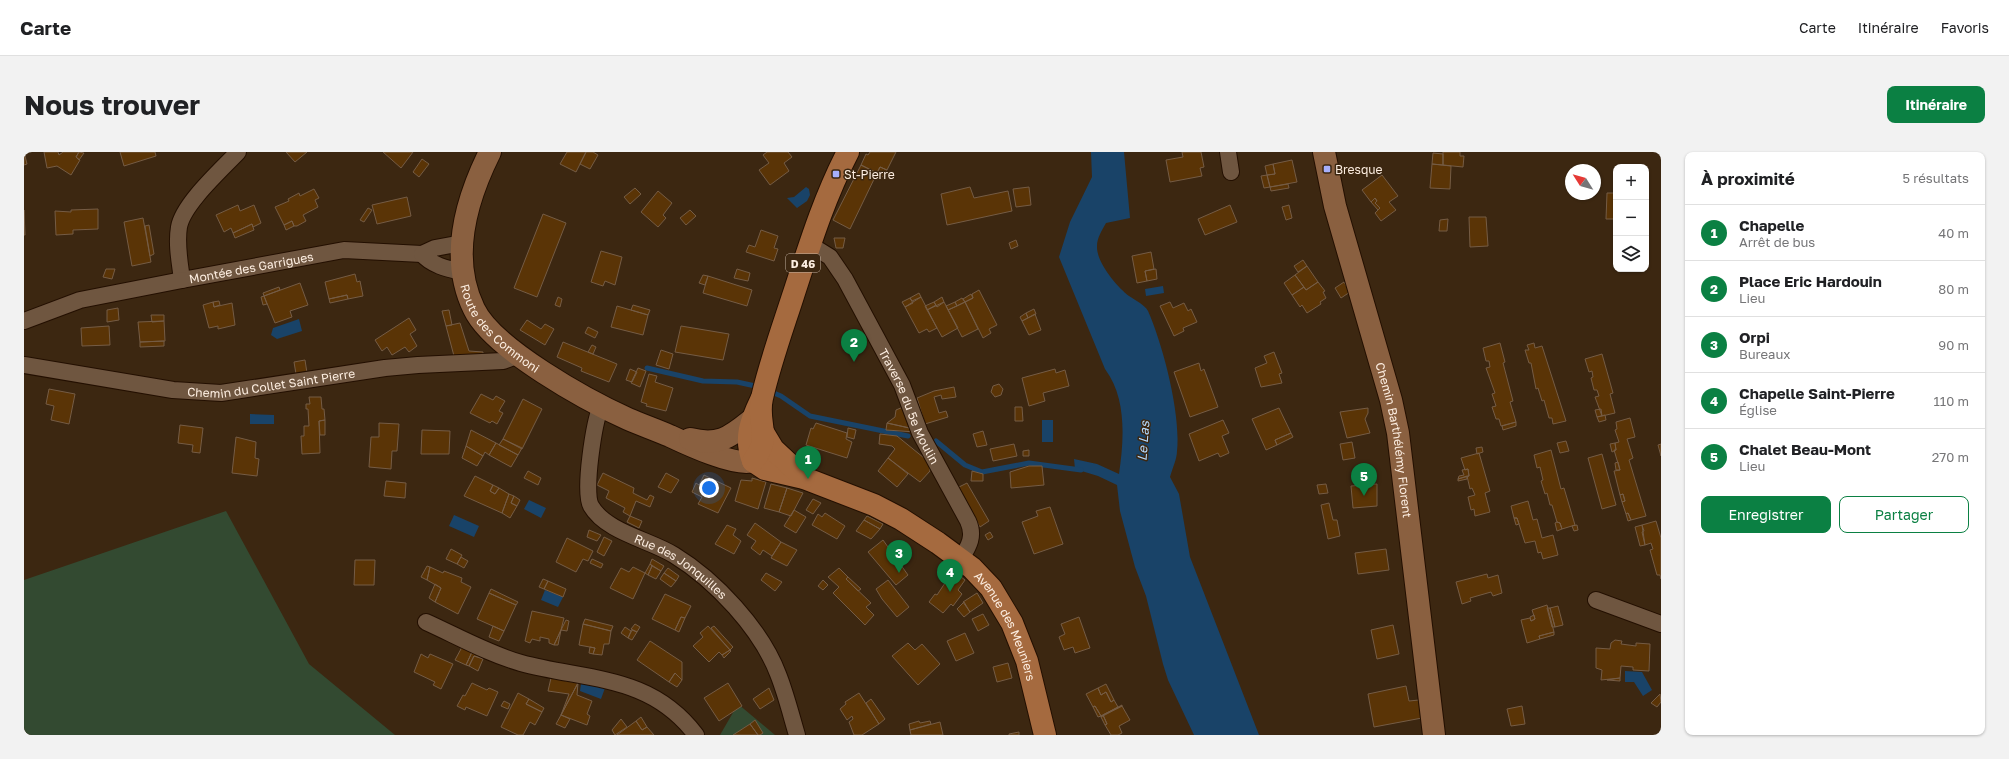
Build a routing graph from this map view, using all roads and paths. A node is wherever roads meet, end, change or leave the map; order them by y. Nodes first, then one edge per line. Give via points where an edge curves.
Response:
1 (238, 152) edge
2 (490, 152) edge
3 (848, 152) edge
4 (1228, 152) edge
5 (1324, 152) edge
6 (1231, 172) dead end
7 (462, 243) junction
8 (809, 244) junction
9 (422, 254) junction
10 (463, 272) junction
11 (182, 280) junction
12 (24, 321) edge
13 (519, 355) junction
14 (24, 365) edge
15 (601, 406) junction
16 (757, 428) junction
17 (660, 432) junction
18 (707, 443) junction
19 (753, 457) junction
20 (798, 474) junction
21 (961, 559) junction
22 (1596, 600) dead end
23 (426, 622) dead end
24 (1661, 624) edge
25 (696, 735) edge
26 (797, 735) edge
27 (1046, 735) edge
28 (1434, 735) edge

1 - 11 street, Montée des Garrigues via 193,201 183,216 179,232
2 - 7 street, Route des Commoni via 470,199
3 - 8 main road, D 46 via 828,193
4 - 6 street
5 - 28 street, Chemin Barthélémy Florent via 1335,206 1391,400 1398,433
7 - 9 street, Montée des Garrigues via 435,248
7 - 10 street, Route des Commoni
8 - 16 main road, D 46 via 761,400 762,425
8 - 21 street, Traverse du 5e Moulin via 830,257 845,279 900,381 920,433 970,526 971,539
9 - 10 street via 442,267
9 - 11 street, Montée des Garrigues via 344,250
10 - 13 street, Route des Commoni via 475,311 495,336
11 - 12 street via 80,300
13 - 14 street, Chemin du Collet Saint Pierre via 503,361 385,368 221,393 173,390
13 - 15 street, Route des Commoni
15 - 17 street, Route des Commoni
15 - 26 street, Rue des Jonquilles via 588,482 588,501 592,508 622,531 673,554 698,573 737,610 755,634 778,674
16 - 18 street
16 - 19 main road via 762,446
16 - 20 main road, Avenue des Meuniers / D 46 via 773,450
17 - 18 street, Route des Commoni
17 - 19 street, Route des Commoni via 697,449 743,463
18 - 19 street, Route des Commoni
19 - 20 main road, Avenue des Meuniers / D 46 via 765,469
20 - 21 main road, Avenue des Meuniers / D 46 via 901,519
21 - 27 main road, Avenue des Meuniers / D 46 via 991,588 1012,623 1027,661
22 - 24 street
23 - 25 street via 521,663 601,678 626,686 662,703 690,726

